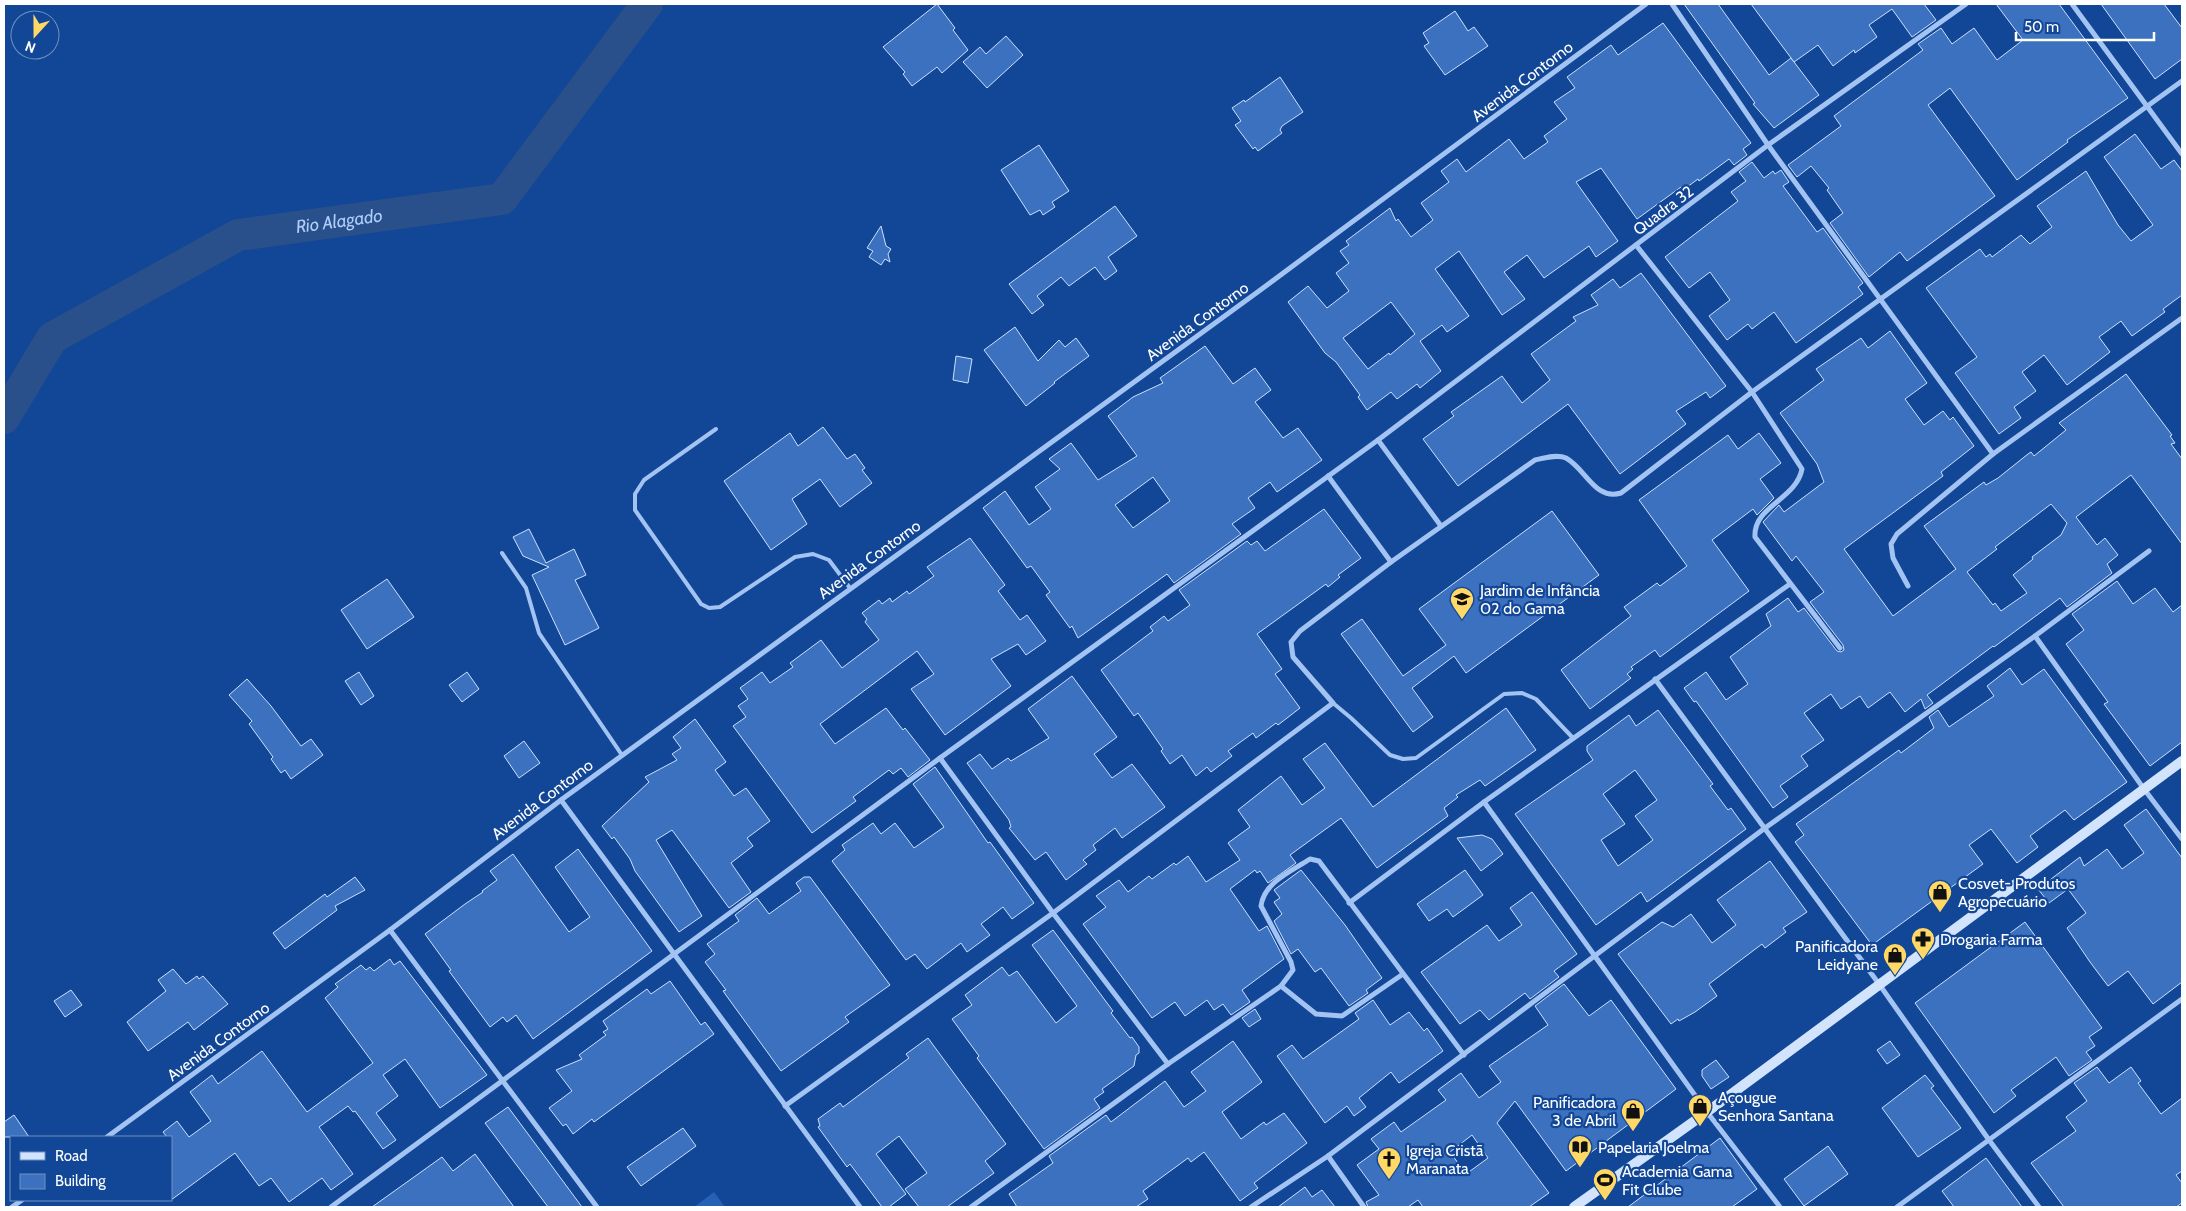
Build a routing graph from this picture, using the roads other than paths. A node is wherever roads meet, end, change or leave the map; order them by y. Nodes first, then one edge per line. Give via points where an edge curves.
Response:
1 (1646, 4) edge
2 (1672, 4) edge
3 (1966, 4) edge
4 (2072, 4) edge
5 (2182, 81) edge
6 (2148, 106) junction
7 (1768, 145) junction
8 (2182, 154) edge
9 (1636, 245) junction
10 (1881, 300) junction
11 (2182, 318) edge
12 (1752, 392) junction
13 (716, 428) dead end
14 (1378, 440) junction
15 (1993, 454) junction
16 (1328, 476) junction
17 (1441, 526) junction
18 (2149, 551) dead end
19 (502, 554) dead end
20 (1391, 562) junction
21 (1790, 584) junction
22 (1908, 586) dead end
23 (850, 588) junction
24 (2035, 636) junction
25 (1840, 648) dead end
26 (1655, 679) junction
27 (1333, 703) junction
28 (1573, 738) junction
29 (622, 755) junction
30 (940, 758) junction
31 (2182, 761) edge
32 (2144, 789) junction
33 (561, 800) junction
34 (1484, 802) junction
35 (1765, 828) junction
36 (2182, 839) edge
37 (1350, 903) junction
38 (1053, 913) junction
39 (390, 930) junction
40 (674, 954) junction
41 (1595, 957) junction
42 (1403, 974) junction
43 (1879, 984) junction
44 (1281, 986) junction
45 (2182, 999) edge
46 (1464, 1055) junction
47 (1168, 1064) junction
48 (501, 1082) junction
49 (786, 1106) junction
50 (1707, 1112) junction
51 (108, 1136) edge
52 (1989, 1140) junction
53 (1328, 1156) junction
54 (1905, 1202) junction
55 (331, 1207) edge
56 (597, 1207) edge
57 (860, 1207) edge
58 (971, 1207) edge
59 (1250, 1207) edge
60 (1364, 1207) edge
61 (1574, 1207) edge
62 (1780, 1207) edge
63 (1897, 1207) edge
64 (1909, 1207) edge
65 (2039, 1207) edge

1 - 23 street, Avenida Contorno via 1251,297
2 - 7 street
3 - 7 street, Quadra 32
4 - 6 street
5 - 6 street
6 - 8 street
6 - 10 street
7 - 9 street, Quadra 32
7 - 10 street
9 - 12 street
9 - 14 street, Quadra 32
10 - 12 street
10 - 15 street
11 - 15 street
12 - 17 street via 1621,493 1613,496 1604,494 1565,458 1549,457 1535,460
12 - 21 street via 1802,469 1800,480 1758,519 1754,528 1755,537
13 - 23 lane via 644,480 635,494 635,510 701,604 709,608 720,607 795,557 813,554 829,560
14 - 16 street, Quadra 32
14 - 17 street
15 - 22 street via 1897,534 1891,544 1893,558
16 - 20 street
16 - 30 street, Quadra 32
17 - 20 street
18 - 24 street
19 - 29 lane via 526,588 539,633
20 - 27 street via 1300,631 1291,642 1292,657
21 - 25 street
21 - 26 street
23 - 29 street, Avenida Contorno
24 - 32 street
24 - 35 street
26 - 28 street
26 - 35 street
27 - 28 lane via 1390,755 1403,759 1416,758 1504,694 1522,694 1536,699
27 - 38 street
28 - 34 street
29 - 33 street, Avenida Contorno
30 - 38 street
30 - 40 street, Quadra 32
31 - 32 street
32 - 36 street
32 - 43 street
33 - 39 street, Avenida Contorno
33 - 40 street
34 - 37 street
34 - 41 street
35 - 41 street
35 - 43 street
37 - 42 street
37 - 44 street via 1319,861 1314,859 1270,886 1262,897 1261,906 1292,962 1293,970
38 - 47 street
38 - 49 street
39 - 48 street
39 - 51 street, Avenida Contorno
40 - 48 street, Quadra 32
40 - 49 street
41 - 46 street
41 - 50 street
42 - 44 street via 1342,1016 1316,1014
42 - 46 street
43 - 50 street
43 - 52 street
44 - 47 street
45 - 52 street
46 - 53 street
47 - 58 street
48 - 55 street, Quadra 32
48 - 56 street
49 - 57 street
50 - 61 street
50 - 62 street
52 - 54 street
52 - 65 street
53 - 59 street
53 - 60 street
54 - 63 street
54 - 64 street

